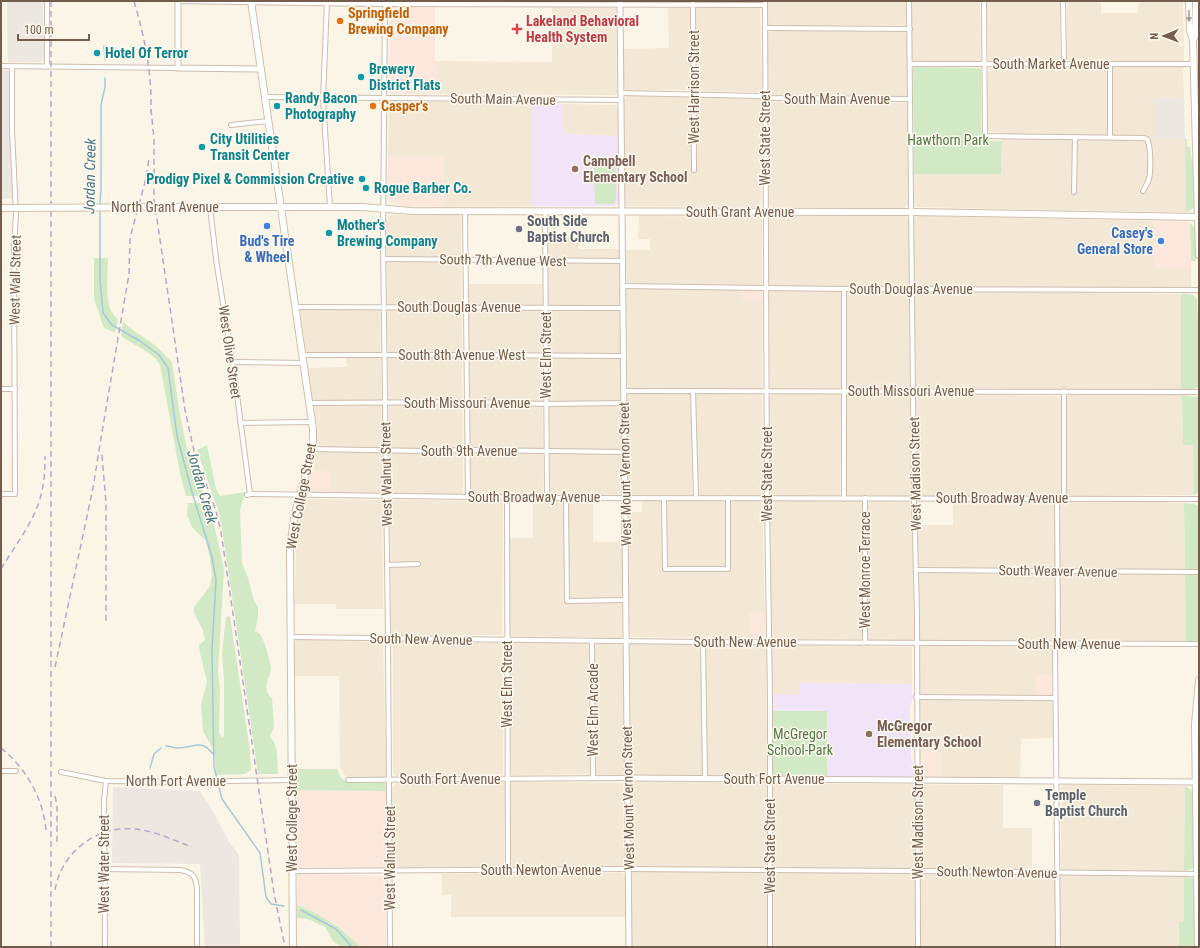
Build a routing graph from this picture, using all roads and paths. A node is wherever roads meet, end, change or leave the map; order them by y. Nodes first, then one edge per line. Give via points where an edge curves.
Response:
1 (47, 1) edge
2 (178, 1) edge
3 (251, 1) edge
4 (909, 1) edge
5 (984, 1) edge
6 (1063, 1) edge
7 (1189, 1) edge
8 (1196, 1) edge
9 (327, 2) edge
10 (385, 2) edge
11 (432, 2) edge
12 (540, 3) edge
13 (620, 3) edge
14 (765, 3) edge
15 (693, 4) junction
16 (765, 28) junction
17 (910, 29) junction
18 (1193, 40) junction
19 (1064, 63) junction
20 (910, 64) junction
21 (984, 64) junction
22 (1110, 64) junction
23 (1193, 64) junction
24 (1, 66) edge
25 (12, 66) junction
26 (47, 66) junction
27 (178, 68) junction
28 (261, 69) junction
29 (621, 93) junction
30 (694, 94) junction
31 (265, 97) junction
32 (384, 98) junction
33 (764, 98) junction
34 (323, 99) junction
35 (910, 99) junction
36 (621, 100) junction
37 (268, 121) junction
38 (231, 125) dead end
39 (1075, 137) junction
40 (1110, 137) junction
41 (1195, 140) junction
42 (1199, 149) edge
43 (694, 170) dead end
44 (1143, 191) dead end
45 (1074, 192) dead end
46 (280, 206) junction
47 (207, 207) junction
48 (330, 207) junction
49 (1, 208) edge
50 (383, 208) junction
51 (465, 211) junction
52 (545, 211) junction
53 (622, 211) junction
54 (765, 212) junction
55 (911, 212) junction
56 (1199, 217) edge
57 (1199, 255) edge
58 (383, 259) junction
59 (466, 259) junction
60 (545, 260) junction
61 (623, 261) junction
62 (623, 286) junction
63 (766, 288) junction
64 (844, 289) junction
65 (912, 289) junction
66 (1199, 290) edge
67 (295, 307) junction
68 (384, 307) junction
69 (466, 308) junction
70 (546, 308) junction
71 (623, 308) junction
72 (384, 355) junction
73 (466, 355) junction
74 (546, 355) junction
75 (301, 356) junction
76 (623, 356) junction
77 (232, 362) junction
78 (303, 363) junction
79 (1, 389) edge
80 (15, 389) junction
81 (624, 391) junction
82 (694, 391) junction
83 (767, 391) junction
84 (843, 391) junction
85 (914, 391) junction
86 (1064, 391) junction
87 (1199, 392) edge
88 (386, 402) junction
89 (467, 402) junction
90 (309, 403) junction
91 (624, 403) junction
92 (546, 404) junction
93 (312, 422) junction
94 (240, 423) junction
95 (313, 449) junction
96 (386, 450) junction
97 (467, 450) junction
98 (547, 452) junction
99 (625, 452) junction
100 (1, 494) edge
101 (249, 495) joint
102 (300, 496) junction
103 (387, 496) junction
104 (468, 497) junction
105 (506, 497) junction
106 (696, 497) junction
107 (547, 498) junction
108 (566, 498) junction
109 (625, 498) junction
110 (664, 498) junction
111 (728, 498) junction
112 (767, 498) junction
113 (844, 498) junction
114 (865, 498) junction
115 (914, 498) junction
116 (1058, 498) junction
117 (1064, 498) junction
118 (1199, 499) edge
119 (418, 564) dead end
120 (388, 565) junction
121 (916, 570) junction
122 (1058, 571) junction
123 (1199, 572) edge
124 (626, 600) junction
125 (290, 638) junction
126 (388, 638) junction
127 (507, 640) junction
128 (592, 641) junction
129 (626, 641) junction
130 (703, 642) junction
131 (769, 642) junction
132 (865, 642) junction
133 (916, 643) junction
134 (1056, 644) junction
135 (1199, 644) edge
136 (1199, 680) edge
137 (916, 697) junction
138 (1055, 698) junction
139 (1, 770) edge
140 (16, 771) dead end
141 (61, 772) dead end
142 (593, 778) junction
143 (627, 778) junction
144 (507, 779) junction
145 (705, 779) junction
146 (769, 779) junction
147 (291, 780) junction
148 (348, 780) dead end
149 (389, 780) junction
150 (918, 780) junction
151 (106, 781) junction
152 (1056, 782) junction
153 (1198, 782) edge
154 (104, 869) junction
155 (629, 869) junction
156 (508, 870) junction
157 (292, 871) junction
158 (390, 871) junction
159 (770, 871) junction
160 (918, 871) junction
161 (1057, 873) junction
162 (1198, 874) junction
163 (105, 947) edge
164 (197, 947) edge
165 (293, 947) edge
166 (390, 947) edge
167 (629, 947) edge
168 (770, 947) edge
169 (918, 947) edge
170 (1058, 947) edge
171 (1198, 947) edge

1 - 26 street
2 - 3 street
2 - 27 street
3 - 9 street
3 - 28 main road, West College Street
4 - 17 street, West Madison Street
5 - 21 street
6 - 19 street
7 -> 18 main road via 1190,31
8 - 18 main road via 1196,34
9 - 10 street
9 - 34 street
10 - 11 street
10 - 32 street, West Walnut Street
11 - 12 street
12 - 13 street
13 - 15 street
13 - 29 street, West Mount Vernon Street
14 - 15 street
14 - 16 street, West State Street
15 - 30 street, West Harrison Street
16 - 17 street
16 - 33 street, West State Street
17 - 20 street, West Madison Street
18 - 23 main road
19 - 21 street, South Market Avenue
19 - 22 street, South Market Avenue
20 - 21 street, South Market Avenue
20 - 35 street, West Madison Street
21 - 39 street via 985,136
22 - 23 street, South Market Avenue
22 - 40 street
23 - 41 main road
24 - 25 street
25 - 26 street
25 - 80 street, West Wall Street via 16,214
26 - 27 street
27 - 28 street
28 - 31 main road, West College Street
29 - 30 street, South Main Avenue
29 - 36 street, West Mount Vernon Street
30 - 33 street, South Main Avenue
30 - 43 street, West Harrison Street
31 - 34 street, South Main Avenue
31 - 37 main road, West College Street
32 - 34 street, South Main Avenue
32 - 36 street, South Main Avenue
32 - 50 street, West Walnut Street
33 - 35 street, South Main Avenue
33 - 54 street, West State Street
34 - 48 street
35 - 55 street, West Madison Street
36 - 53 street, West Mount Vernon Street
37 - 38 street
37 - 46 main road, West College Street
39 - 40 street
39 - 45 street
40 - 44 street via 1147,139 1149,174
41 - 42 main road
41 - 56 main road
46 - 47 main road, North Grant Avenue
46 - 48 main road, South Grant Avenue
46 - 67 main road, West College Street
47 - 49 main road, North Grant Avenue, bridge
47 - 77 street, West Olive Street
48 - 50 main road, South Grant Avenue
50 - 51 main road, South Grant Avenue via 407,211
50 - 58 street, West Walnut Street
51 - 52 main road, South Grant Avenue
51 - 59 street
52 - 53 main road, South Grant Avenue
52 - 60 street, West Elm Street
53 - 54 main road, South Grant Avenue
53 - 61 street, West Mount Vernon Street
54 - 55 main road, South Grant Avenue
54 - 63 street, West State Street
55 - 56 main road, South Grant Avenue
55 - 65 street, West Madison Street
56 - 57 main road
58 - 59 street, South 7th Avenue West
58 - 68 street, West Walnut Street
59 - 60 street, South 7th Avenue West
59 - 69 street
60 - 61 street, South 7th Avenue West
60 - 70 street, West Elm Street
61 - 62 street, West Mount Vernon Street
62 - 63 street, South Douglas Avenue
62 - 71 street, West Mount Vernon Street
63 - 64 street, South Douglas Avenue
63 - 83 street, West State Street
64 - 65 street, South Douglas Avenue
64 - 84 street, West Monroe Terrace
65 - 66 street, South Douglas Avenue
65 - 85 street, West Madison Street
67 - 68 street, South Douglas Avenue
67 - 75 main road, West College Street
68 - 69 street, South Douglas Avenue
68 - 72 street, West Walnut Street
69 - 70 street, South Douglas Avenue
69 - 73 street
70 - 71 street, South Douglas Avenue
70 - 74 street, West Elm Street
71 - 76 street, West Mount Vernon Street
72 - 73 street, South 8th Avenue West
72 - 75 street, South 8th Avenue West
72 - 88 street, West Walnut Street
73 - 74 street, South 8th Avenue West
73 - 89 street
74 - 76 street, South 8th Avenue West
74 - 92 street, West Elm Street
75 - 78 main road, West College Street
76 - 81 street, West Mount Vernon Street
77 - 78 street
77 - 94 street, West Olive Street
78 - 90 main road, West College Street
79 - 80 street
80 - 100 street, West Wall Street via 15,494
81 - 82 street, South Missouri Avenue
81 - 91 street, West Mount Vernon Street
82 - 83 street, South Missouri Avenue
82 - 106 street
83 - 84 street, South Missouri Avenue
83 - 112 street, West State Street
84 - 85 street, South Missouri Avenue
84 - 113 street, West Monroe Terrace
85 - 86 street, South Missouri Avenue
85 - 115 street, West Madison Street
86 - 87 street, South Missouri Avenue
86 - 117 street
88 - 89 street, South Missouri Avenue
88 - 90 street, South Missouri Avenue
88 - 96 street, West Walnut Street
89 - 92 street, South Missouri Avenue
89 - 97 street
90 - 93 main road, West College Street
91 - 92 street, South Missouri Avenue
91 - 99 street, West Mount Vernon Street
92 - 98 street, West Elm Street
93 - 94 street
93 - 95 main road, West College Street
94 - 101 street, West Olive Street
95 - 96 street, South 9th Avenue
95 - 102 main road, West College Street
96 - 97 street, South 9th Avenue
96 - 103 street, West Walnut Street
97 - 98 street, South 9th Avenue
97 - 104 street
98 - 99 street, South 9th Avenue
98 - 107 street, West Elm Street
99 - 109 street, West Mount Vernon Street
101 - 102 street, South Broadway Avenue
102 - 103 street, South Broadway Avenue
102 - 125 main road, West College Street via 290,542
103 - 104 street, South Broadway Avenue
103 - 120 street, West Walnut Street
104 - 105 street, South Broadway Avenue
105 - 107 street, South Broadway Avenue
105 - 127 street, West Elm Street
106 - 110 street, South Broadway Avenue
106 - 111 street, South Broadway Avenue
107 - 108 street, South Broadway Avenue
108 - 109 street, South Broadway Avenue
108 - 124 street via 567,601
109 - 110 street, South Broadway Avenue
109 - 124 street, West Mount Vernon Street
110 - 111 street via 665,569 728,570
111 - 112 street, South Broadway Avenue
112 - 113 street, South Broadway Avenue
112 - 131 street, West State Street
113 - 114 street, South Broadway Avenue
114 - 115 street, South Broadway Avenue
114 - 132 street, West Monroe Terrace
115 - 116 street, South Broadway Avenue
115 - 121 street, West Madison Street
116 - 117 street, South Broadway Avenue
116 - 122 street
117 - 118 street, South Broadway Avenue
119 - 120 street
120 - 126 street, West Walnut Street
121 - 122 street, South Weaver Avenue
121 - 133 street, West Madison Street
122 - 123 street, South Weaver Avenue
122 - 134 street
124 - 129 street, West Mount Vernon Street
125 - 126 street, South New Avenue
125 - 147 main road, West College Street
126 - 127 street, South New Avenue
126 - 149 street, West Walnut Street
127 - 128 street, South New Avenue
127 - 144 street, West Elm Street
128 - 129 street, South New Avenue
128 - 142 street, West Elm Arcade
129 - 130 street, South New Avenue
129 - 143 street, West Mount Vernon Street
130 - 131 street, South New Avenue
130 - 145 street
131 - 132 street, South New Avenue
131 - 146 street, West State Street
132 - 133 street, South New Avenue
133 - 134 street, South New Avenue
133 - 137 street, West Madison Street
134 - 135 street, South New Avenue
134 - 138 street
136 - 153 main road via 1195,724
137 - 138 street
137 - 150 street, West Madison Street
138 - 152 street
139 - 140 street
141 - 151 street, North Fort Avenue
142 - 143 street, South Fort Avenue
142 - 144 street, South Fort Avenue
143 - 145 street, South Fort Avenue
143 - 155 street, West Mount Vernon Street
144 - 149 street, South Fort Avenue
144 - 156 street, West Elm Street
145 - 146 street, South Fort Avenue
146 - 150 street, South Fort Avenue
146 - 159 street, West State Street
147 - 151 street, North Fort Avenue
147 - 157 main road, West College Street
148 - 149 street, South Fort Avenue
149 - 158 street, West Walnut Street
150 - 152 street, South Fort Avenue
150 - 160 street, West Madison Street
151 - 154 street, West Water Street
152 - 153 street, South Fort Avenue
152 - 161 street
153 - 162 main road
154 - 163 street, West Water Street
154 - 164 street via 180,870 193,874 197,889
155 - 156 street, South Newton Avenue
155 - 159 street, South Newton Avenue
155 - 167 street, West Mount Vernon Street
156 - 158 street, South Newton Avenue
157 - 158 street, South Newton Avenue
157 - 165 main road, West College Street
158 - 166 street, West Walnut Street
159 - 160 street, South Newton Avenue
159 - 168 street, West State Street
160 - 161 street, South Newton Avenue
160 - 169 street, West Madison Street
161 - 162 street, South Newton Avenue
161 - 170 street
162 - 171 main road

